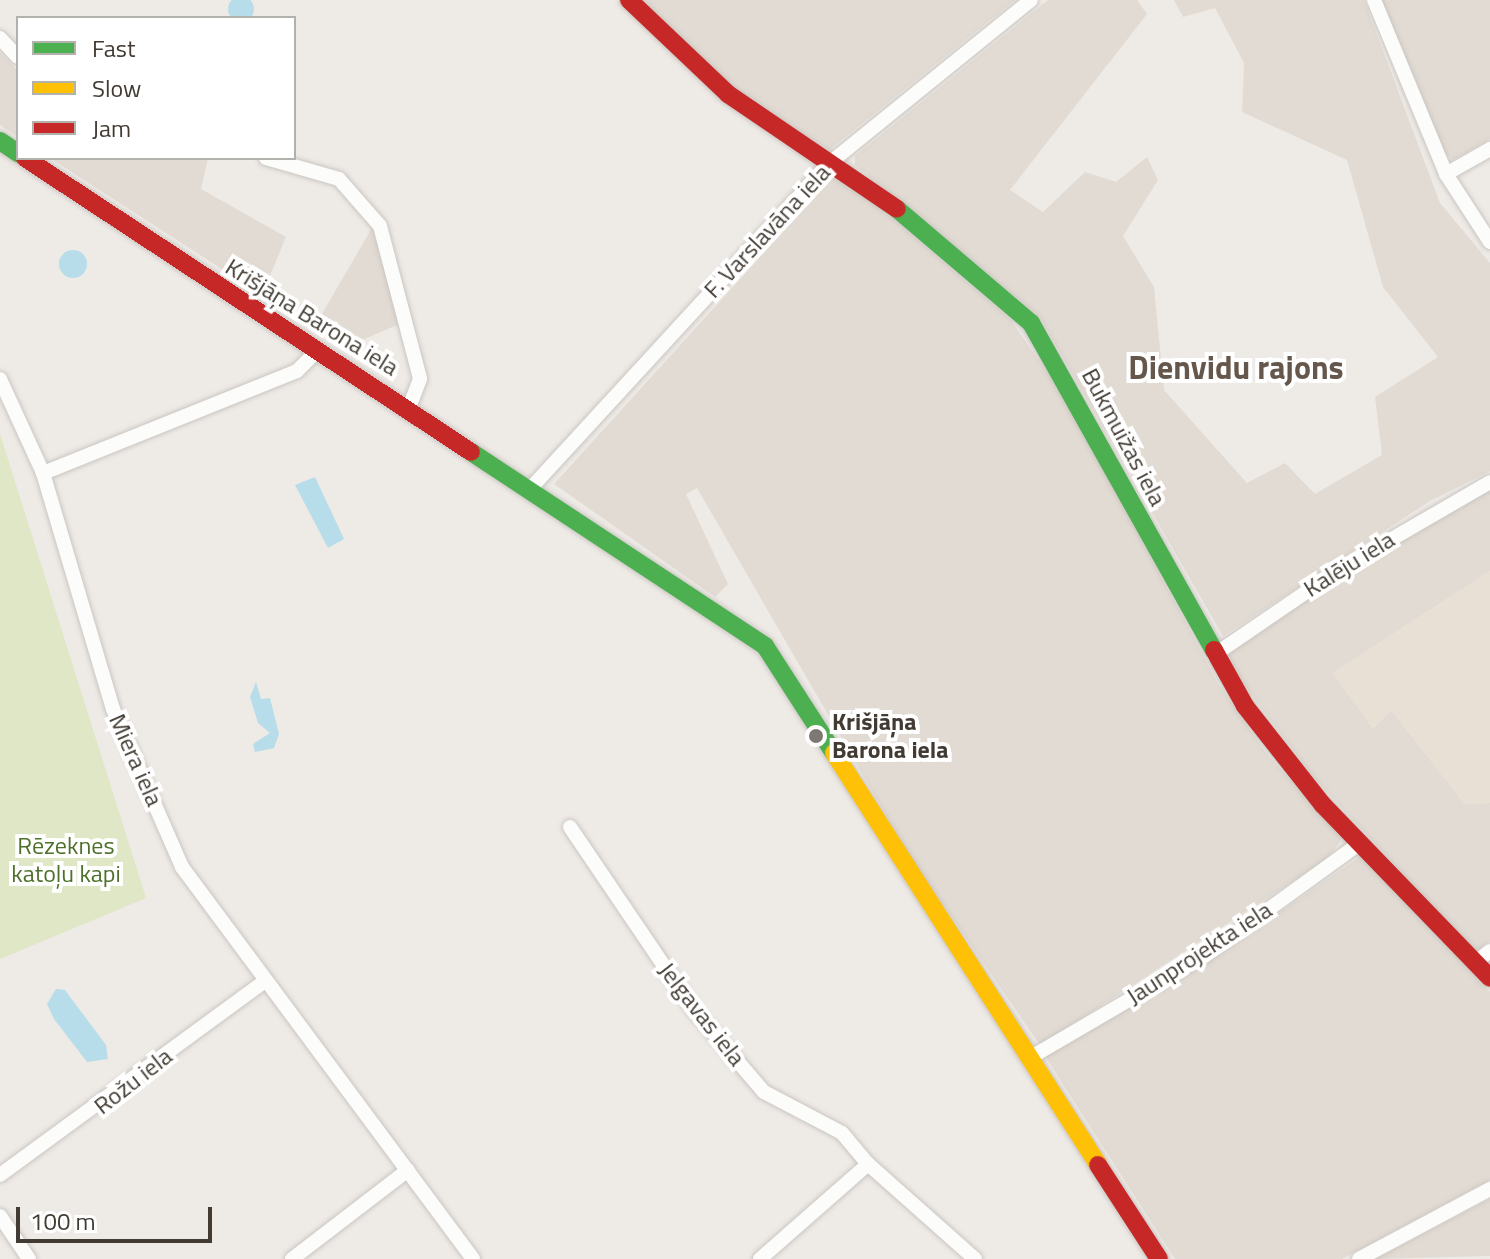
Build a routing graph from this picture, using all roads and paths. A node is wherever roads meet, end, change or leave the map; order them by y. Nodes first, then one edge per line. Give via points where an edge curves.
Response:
1 (629, 0) edge
2 (1031, 0) edge
3 (1374, 0) edge
4 (0, 38) edge
5 (16, 55) edge
6 (1490, 149) edge
7 (28, 160) edge
8 (273, 160) edge
9 (831, 162) junction
10 (1446, 174) junction
11 (1490, 242) edge
12 (317, 351) junction
13 (0, 379) edge
14 (409, 407) junction
15 (43, 473) junction
16 (1490, 482) edge
17 (529, 490) junction
18 (1214, 655) junction
19 (570, 827) dead end
20 (1360, 843) junction
21 (1483, 957) edge
22 (1490, 978) edge
23 (262, 983) junction
24 (1033, 1056) junction
25 (868, 1164) junction
26 (408, 1170) junction
27 (0, 1175) edge
28 (1490, 1189) edge
29 (0, 1216) edge
30 (29, 1259) edge
31 (292, 1259) edge
32 (473, 1259) edge
33 (760, 1259) edge
34 (975, 1259) edge
35 (1159, 1259) edge
36 (1359, 1259) edge

1 - 9 main road, Bukmuižas iela via 728,94
2 - 9 street, F. Varslavāna iela
3 - 10 street
4 - 5 street
6 - 10 street
7 - 12 main road, Krišjāņa Barona iela
8 - 14 street via 339,179 380,226 420,379
9 - 17 street, F. Varslavāna iela
9 - 18 main road, Bukmuižas iela via 941,243 1031,323
10 - 11 street
12 - 14 main road, Krišjāņa Barona iela
12 - 15 street via 297,371
13 - 15 street, Miera iela
14 - 17 main road, Krišjāņa Barona iela
15 - 23 street, Miera iela via 113,709 182,867
16 - 18 street, Kalēju iela via 1340,569
17 - 24 main road, Krišjāņa Barona iela via 765,646
18 - 20 main road, Bukmuižas iela via 1284,756
19 - 25 street, Jelgavas iela via 693,1009 764,1092 842,1133
20 - 21 main road, Bukmuižas iela
20 - 24 street, Jaunprojekta iela via 1204,956
21 - 22 main road, Bukmuižas iela
23 - 26 street, Miera iela
23 - 27 street, Rožu iela
24 - 35 main road, Krišjāņa Barona iela
25 - 33 street
25 - 34 street, Jelgavas iela
26 - 31 street
26 - 32 street, Miera iela
28 - 36 street
29 - 30 street

